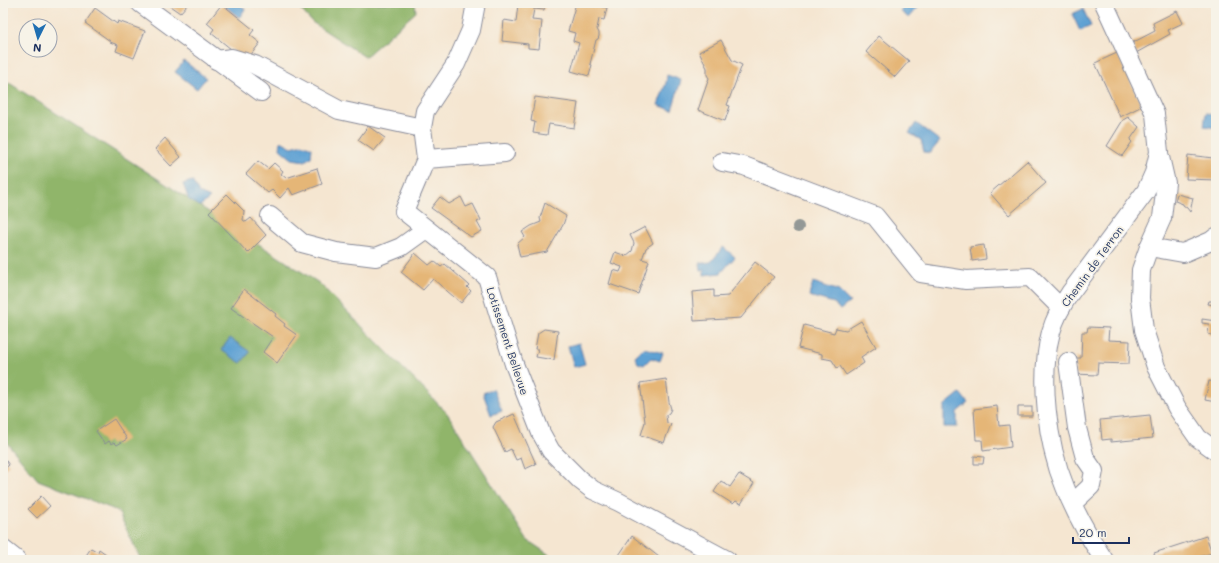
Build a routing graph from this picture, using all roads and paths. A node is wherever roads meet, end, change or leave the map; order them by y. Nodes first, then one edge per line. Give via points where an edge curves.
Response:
1 (140, 3) edge
2 (476, 3) edge
3 (1104, 3) edge
4 (216, 60) junction
5 (261, 92) dead end
6 (422, 128) junction
7 (1158, 152) junction
8 (505, 153) dead end
9 (426, 159) junction
10 (722, 162) dead end
11 (270, 216) dead end
12 (426, 229) junction
13 (1216, 237) edge
14 (1149, 247) junction
15 (1061, 308) junction
16 (1068, 362) dead end
17 (1216, 451) edge
18 (1073, 502) junction
19 (3, 549) edge
20 (17, 560) edge
21 (727, 560) edge
22 (1104, 560) edge

1 - 4 street
2 - 6 street via 471,30 456,64 425,110
3 - 7 street, Chemin de Terron via 1156,114
4 - 5 street
4 - 6 street via 232,58 255,65 339,110
6 - 9 street
7 - 14 street via 1166,183 1162,218
7 - 15 street, Chemin de Terron via 1154,173 1146,191
8 - 9 street
9 - 12 street, Lotissement Bellevue via 404,211
10 - 15 street via 744,166 874,216 921,273 966,280 1030,277
11 - 12 street via 302,243 336,252 376,257 401,247
12 - 21 street, Lotissement Bellevue via 487,277 514,364 541,433 551,451 593,490
13 - 14 street via 1183,253
14 - 17 street via 1141,270 1140,298 1144,330 1156,367 1177,408 1198,438
15 - 18 street, Chemin de Terron via 1046,356 1046,404 1056,460
16 - 18 street via 1077,428 1085,458 1094,471 1090,486
18 - 22 street, Chemin de Terron via 1084,529
19 - 20 street

